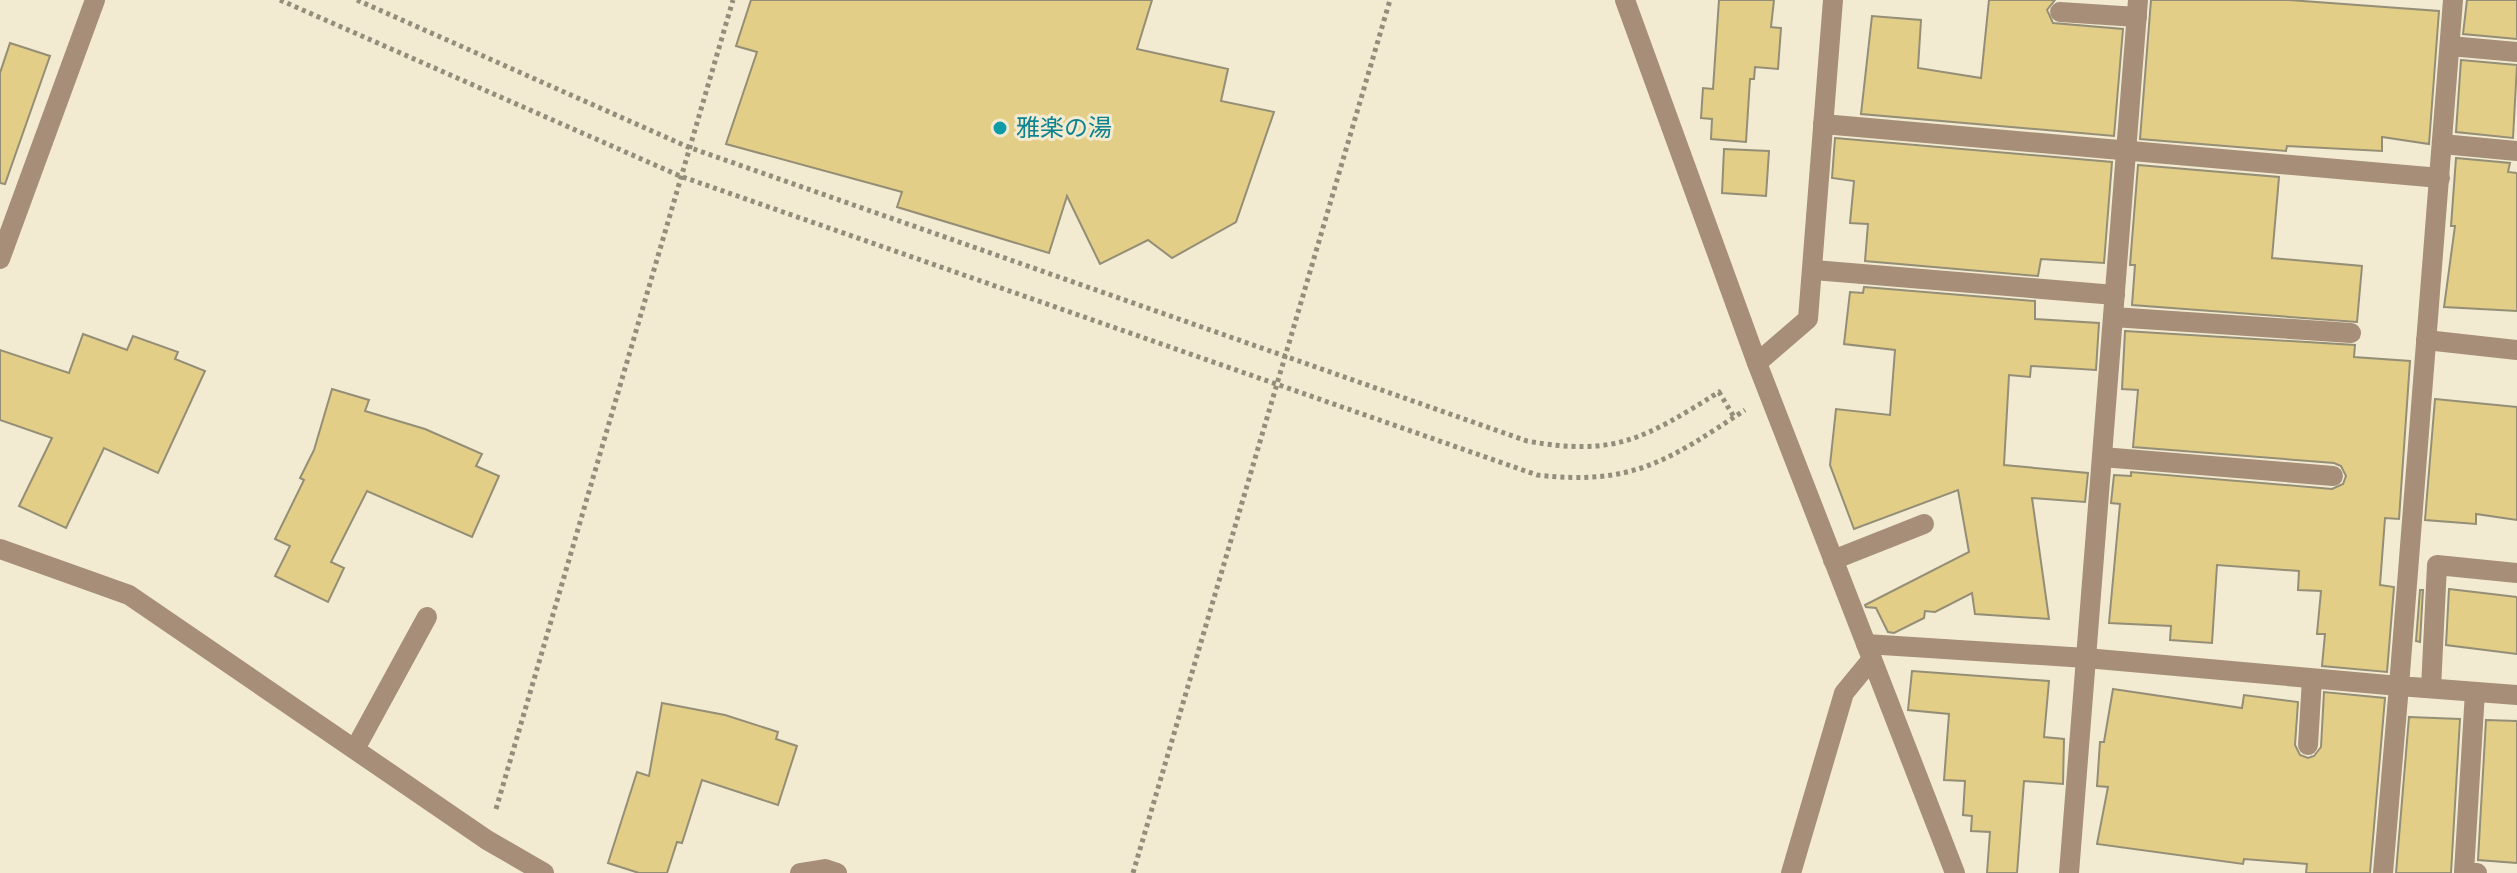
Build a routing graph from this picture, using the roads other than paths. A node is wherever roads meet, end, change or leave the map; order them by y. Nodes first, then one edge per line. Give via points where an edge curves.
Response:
1 (95, 0) edge
2 (1625, 0) edge
3 (1833, 0) edge
4 (2453, 0) edge
5 (2138, 9) edge
6 (2060, 12) dead end
7 (2450, 46) junction
8 (2517, 52) edge
9 (1823, 124) junction
10 (2442, 144) junction
11 (2127, 151) junction
12 (2517, 151) edge
13 (2440, 178) junction
14 (0, 259) edge
15 (1814, 270) junction
16 (2115, 295) junction
17 (2113, 317) junction
18 (2351, 333) dead end
19 (2426, 340) junction
20 (2517, 350) edge
21 (1757, 363) junction
22 (2102, 457) junction
23 (2333, 476) dead end
24 (1924, 524) dead end
25 (0, 549) edge
26 (1833, 560) junction
27 (2517, 573) edge
28 (427, 617) dead end
29 (1869, 652) junction
30 (2086, 658) junction
31 (2312, 679) junction
32 (2399, 686) junction
33 (2431, 688) junction
34 (2475, 692) junction
35 (2517, 695) edge
36 (2308, 745) dead end
37 (355, 749) junction
38 (544, 873) edge
39 (800, 873) edge
40 (837, 873) edge
41 (1791, 873) edge
42 (1955, 873) edge
43 (2069, 873) edge
44 (2383, 873) edge
45 (2477, 873) edge

1 - 14 street
2 - 21 street
3 - 9 street
4 - 7 street
5 - 6 street
5 - 11 street
7 - 8 street
7 - 10 street
9 - 11 street
9 - 15 street
10 - 12 street
10 - 13 street
11 - 13 street
11 - 16 street
13 - 19 street
15 - 16 street
15 - 21 street via 1808,319
16 - 17 street
17 - 18 street
17 - 22 street
19 - 20 street
19 - 32 street
21 - 26 street
22 - 23 street
22 - 30 street
24 - 26 street
25 - 37 street via 129,595
26 - 29 street
27 - 33 street via 2437,565
28 - 37 street
29 - 30 street
29 - 41 street via 1844,693
29 - 42 street
30 - 31 street
30 - 43 street
31 - 32 street
31 - 36 street
32 - 33 street
32 - 44 street
33 - 34 street
34 - 35 street
34 - 45 street via 2464,872
37 - 38 street
39 - 40 street

